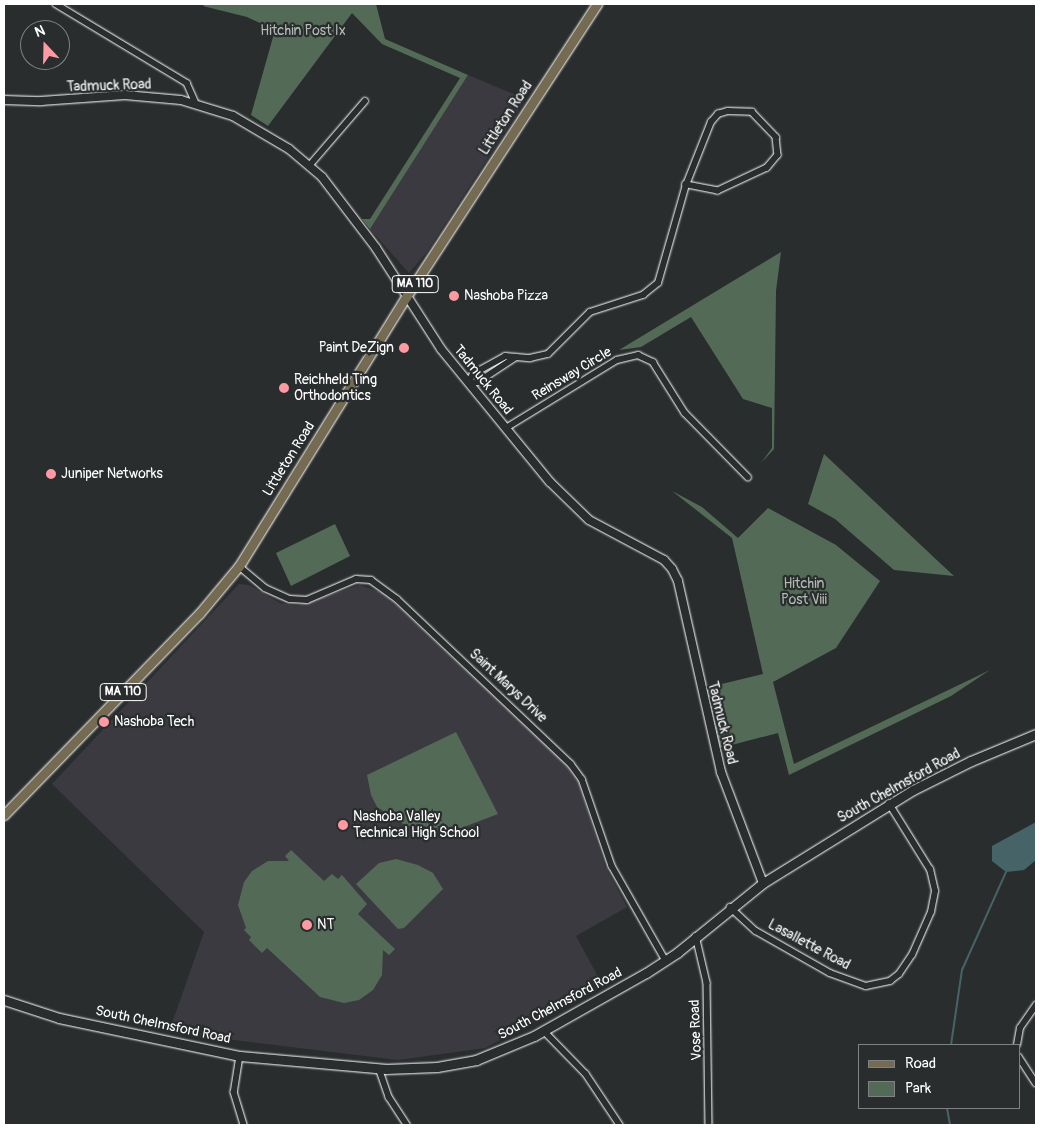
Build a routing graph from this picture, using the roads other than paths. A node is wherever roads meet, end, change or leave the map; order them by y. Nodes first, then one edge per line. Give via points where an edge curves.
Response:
1 (56, 4) edge
2 (597, 4) edge
3 (4, 100) edge
4 (365, 101) dead end
5 (196, 103) junction
6 (310, 165) junction
7 (686, 185) junction
8 (406, 297) junction
9 (516, 357) junction
10 (468, 383) junction
11 (506, 428) junction
12 (748, 477) dead end
13 (238, 566) junction
14 (1036, 734) edge
15 (889, 804) junction
16 (4, 815) edge
17 (763, 883) junction
18 (730, 907) junction
19 (696, 936) junction
20 (666, 960) junction
21 (4, 1000) edge
22 (1036, 1005) edge
23 (544, 1031) junction
24 (1017, 1044) edge
25 (240, 1056) junction
26 (1020, 1059) edge
27 (379, 1068) junction
28 (1036, 1083) edge
29 (244, 1125) edge
30 (407, 1125) edge
31 (620, 1125) edge
32 (710, 1125) edge

1 - 5 street via 187,84
2 - 8 main road, Littleton Road / MA 110
3 - 5 street, Tadmuck Road via 41,101 125,95
4 - 6 street
5 - 6 street, Tadmuck Road via 233,116
6 - 8 street, Tadmuck Road via 363,229
7 - 7 street via 718,191 767,168 778,155 776,137 756,113 723,112 711,122
7 - 9 street via 664,270 655,287 638,297 590,312 548,354
8 - 10 street, Tadmuck Road
8 - 13 main road, Littleton Road / MA 110
9 - 10 street via 478,382
9 - 10 street via 502,358 473,374
10 - 11 street, Tadmuck Road
11 - 12 street, Reinsway Circle via 617,360 638,355 653,362 685,413
11 - 17 street, Tadmuck Road via 576,509 600,528 664,560 672,569 678,581 720,772
13 - 16 main road, Littleton Road / MA 110 via 199,614
13 - 20 street, Saint Marys Drive via 265,588 290,599 307,600 356,579 371,580 397,598 572,764 582,779 612,866
14 - 15 main road, South Chelmsford Road via 949,771
15 - 17 main road, South Chelmsford Road
15 - 18 street, Lasallette Road via 930,870 935,891 931,912 900,974 866,986 824,970 756,931
17 - 18 main road, South Chelmsford Road
18 - 19 main road, South Chelmsford Road
19 - 20 main road, South Chelmsford Road
19 - 32 street, Vose Road via 707,983
20 - 23 main road, South Chelmsford Road
21 - 25 main road, South Chelmsford Road via 60,1018
22 - 24 street via 1020,1028
23 - 27 main road, South Chelmsford Road via 496,1054 457,1065
23 - 31 street via 586,1074
25 - 27 main road, South Chelmsford Road
25 - 29 street via 234,1092
26 - 28 street
27 - 30 street via 389,1097

